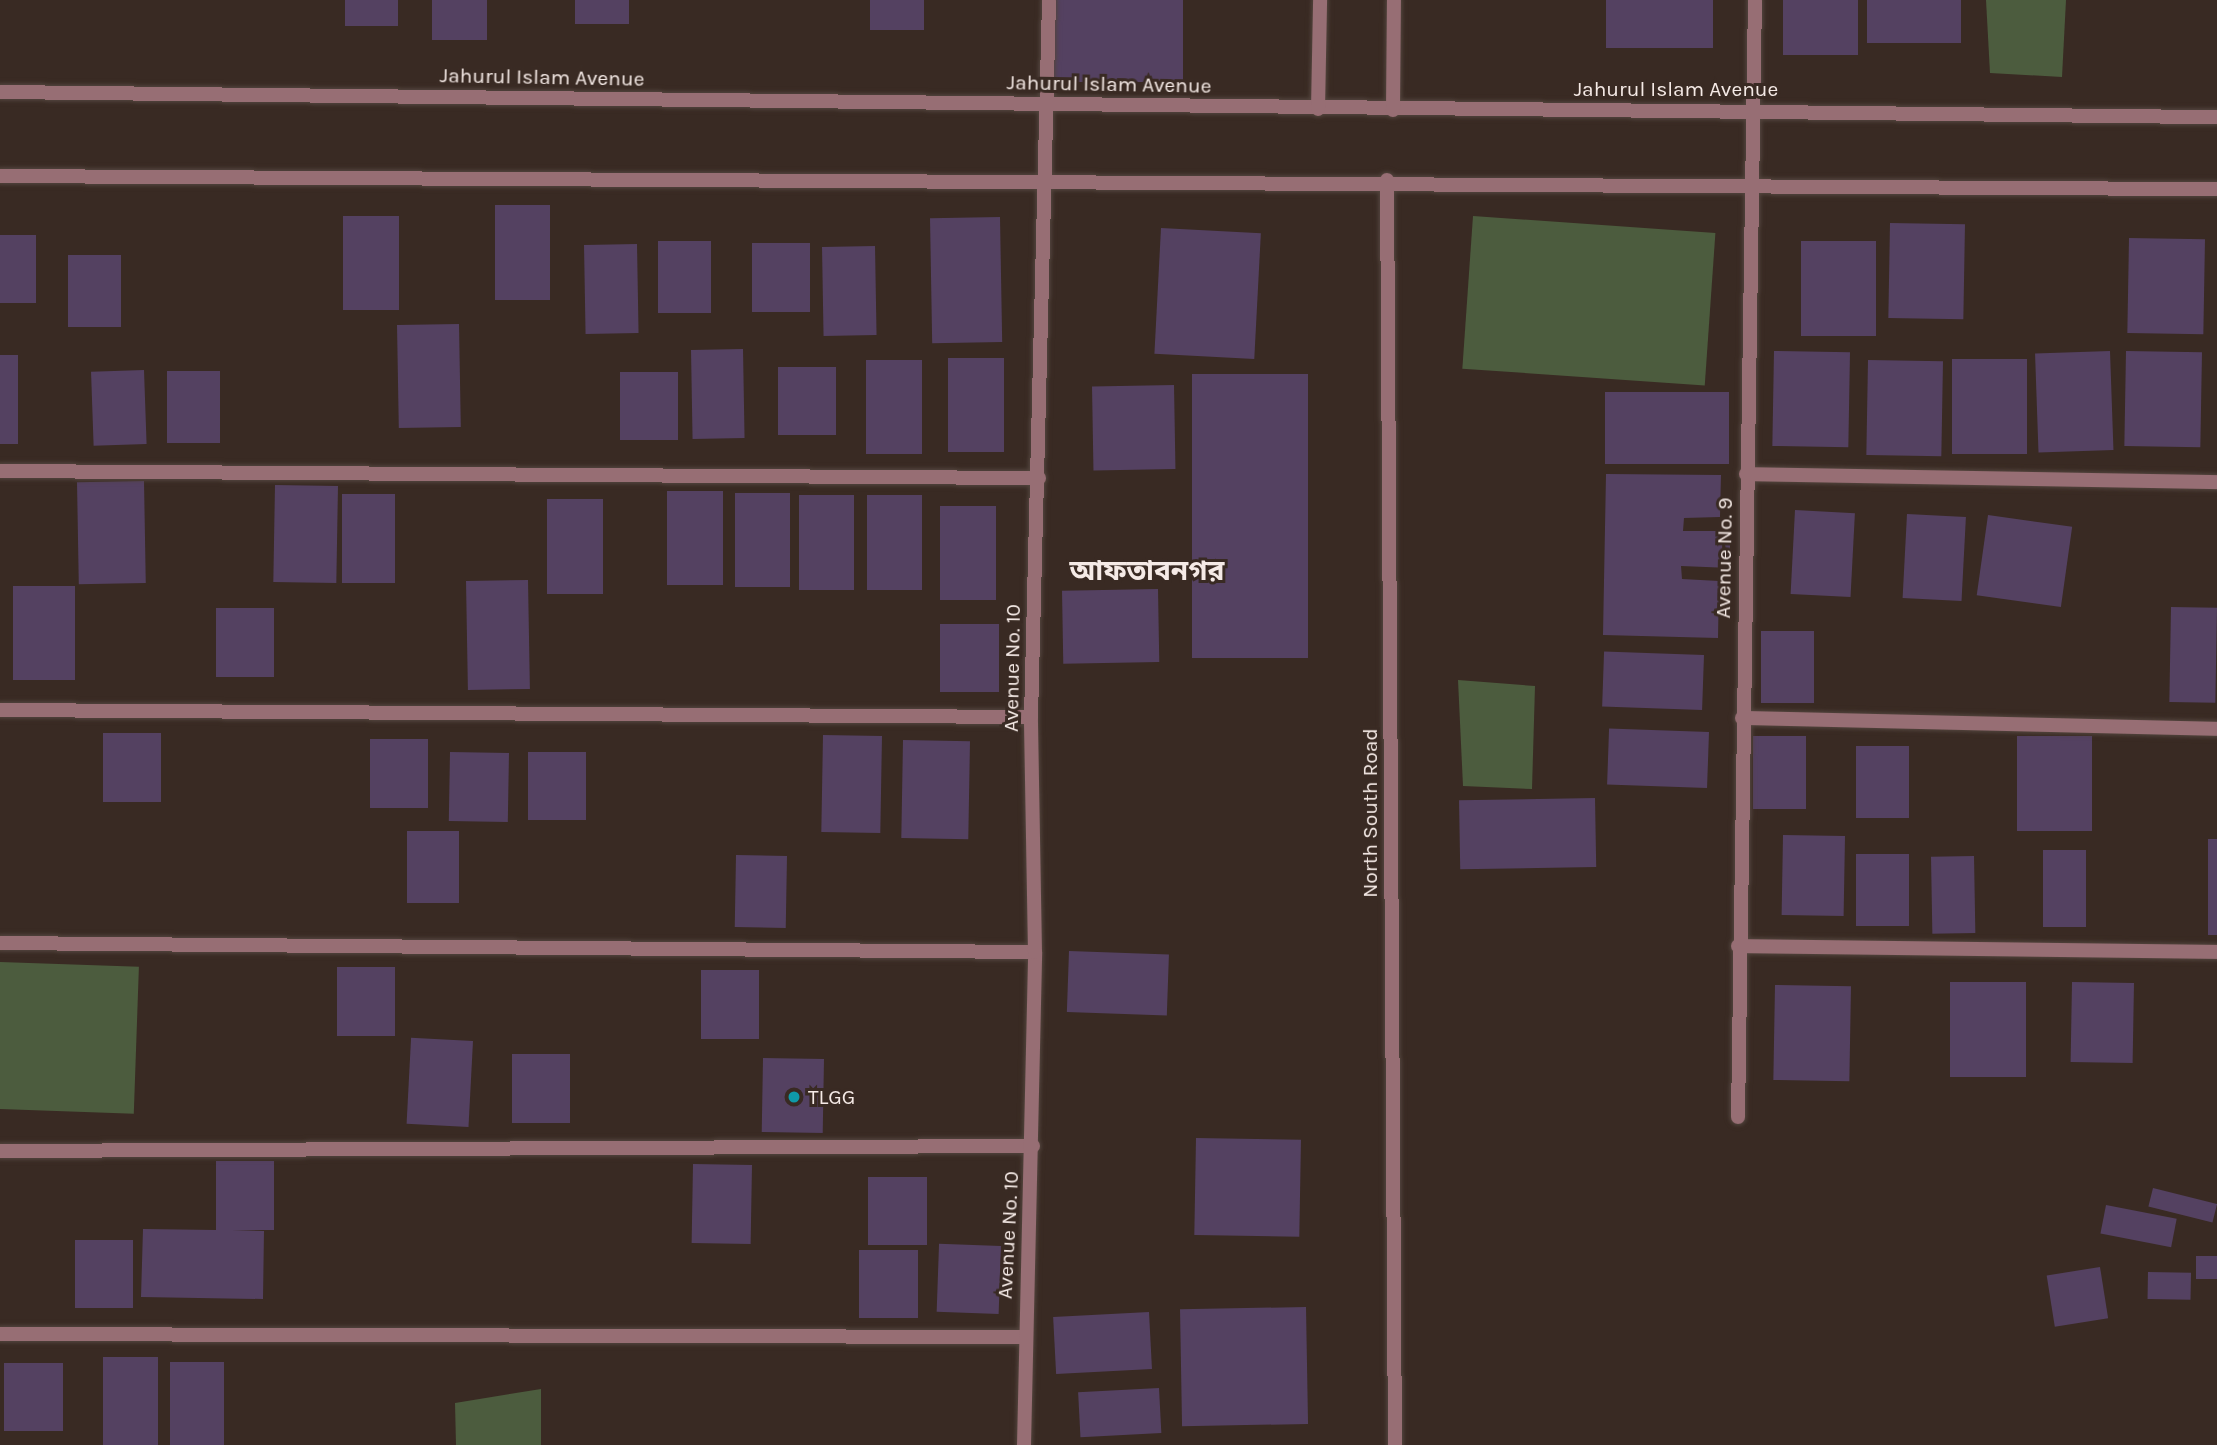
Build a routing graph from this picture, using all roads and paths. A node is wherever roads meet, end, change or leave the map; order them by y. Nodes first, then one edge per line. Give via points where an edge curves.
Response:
1 (1049, 0) edge
2 (1320, 0) edge
3 (1394, 0) edge
4 (1755, 0) edge
5 (0, 92) edge
6 (1048, 104) junction
7 (1318, 109) junction
8 (1393, 110) junction
9 (1753, 110) junction
10 (2217, 117) edge
11 (0, 176) edge
12 (1387, 180) junction
13 (1048, 181) junction
14 (1751, 184) junction
15 (2217, 189) edge
16 (0, 471) edge
17 (1746, 474) junction
18 (1039, 478) junction
19 (2217, 482) edge
20 (0, 710) edge
21 (1031, 717) junction
22 (1742, 718) junction
23 (2217, 729) edge
24 (0, 943) edge
25 (1738, 946) junction
26 (2217, 951) edge
27 (1035, 952) junction
28 (1738, 1117) dead end
29 (1032, 1146) junction
30 (0, 1151) edge
31 (0, 1334) edge
32 (1024, 1338) junction
33 (1024, 1445) edge
34 (1395, 1445) edge

1 - 6 street, Avenue No. 10
2 - 7 street
3 - 8 street
4 - 9 street, Avenue No. 9
5 - 6 street, Jahurul Islam Avenue
6 - 7 street, Jahurul Islam Avenue
6 - 13 street, Avenue No. 10
7 - 8 street, Jahurul Islam Avenue
8 - 9 street, Jahurul Islam Avenue
9 - 10 street, Jahurul Islam Avenue
9 - 14 street, Avenue No. 9
11 - 13 street
12 - 13 street
12 - 14 street
12 - 34 street, North South Road
13 - 18 street, Avenue No. 10
14 - 15 street
14 - 17 street, Avenue No. 9
16 - 18 street
17 - 19 street
17 - 22 street, Avenue No. 9
18 - 21 street, Avenue No. 10
20 - 21 street
21 - 27 street, Avenue No. 10
22 - 23 street
22 - 25 street, Avenue No. 9
24 - 27 street
25 - 26 street
25 - 28 street, Avenue No. 9
27 - 29 street, Avenue No. 10
29 - 30 street
29 - 32 street, Avenue No. 10
31 - 32 street
32 - 33 street, Avenue No. 10

